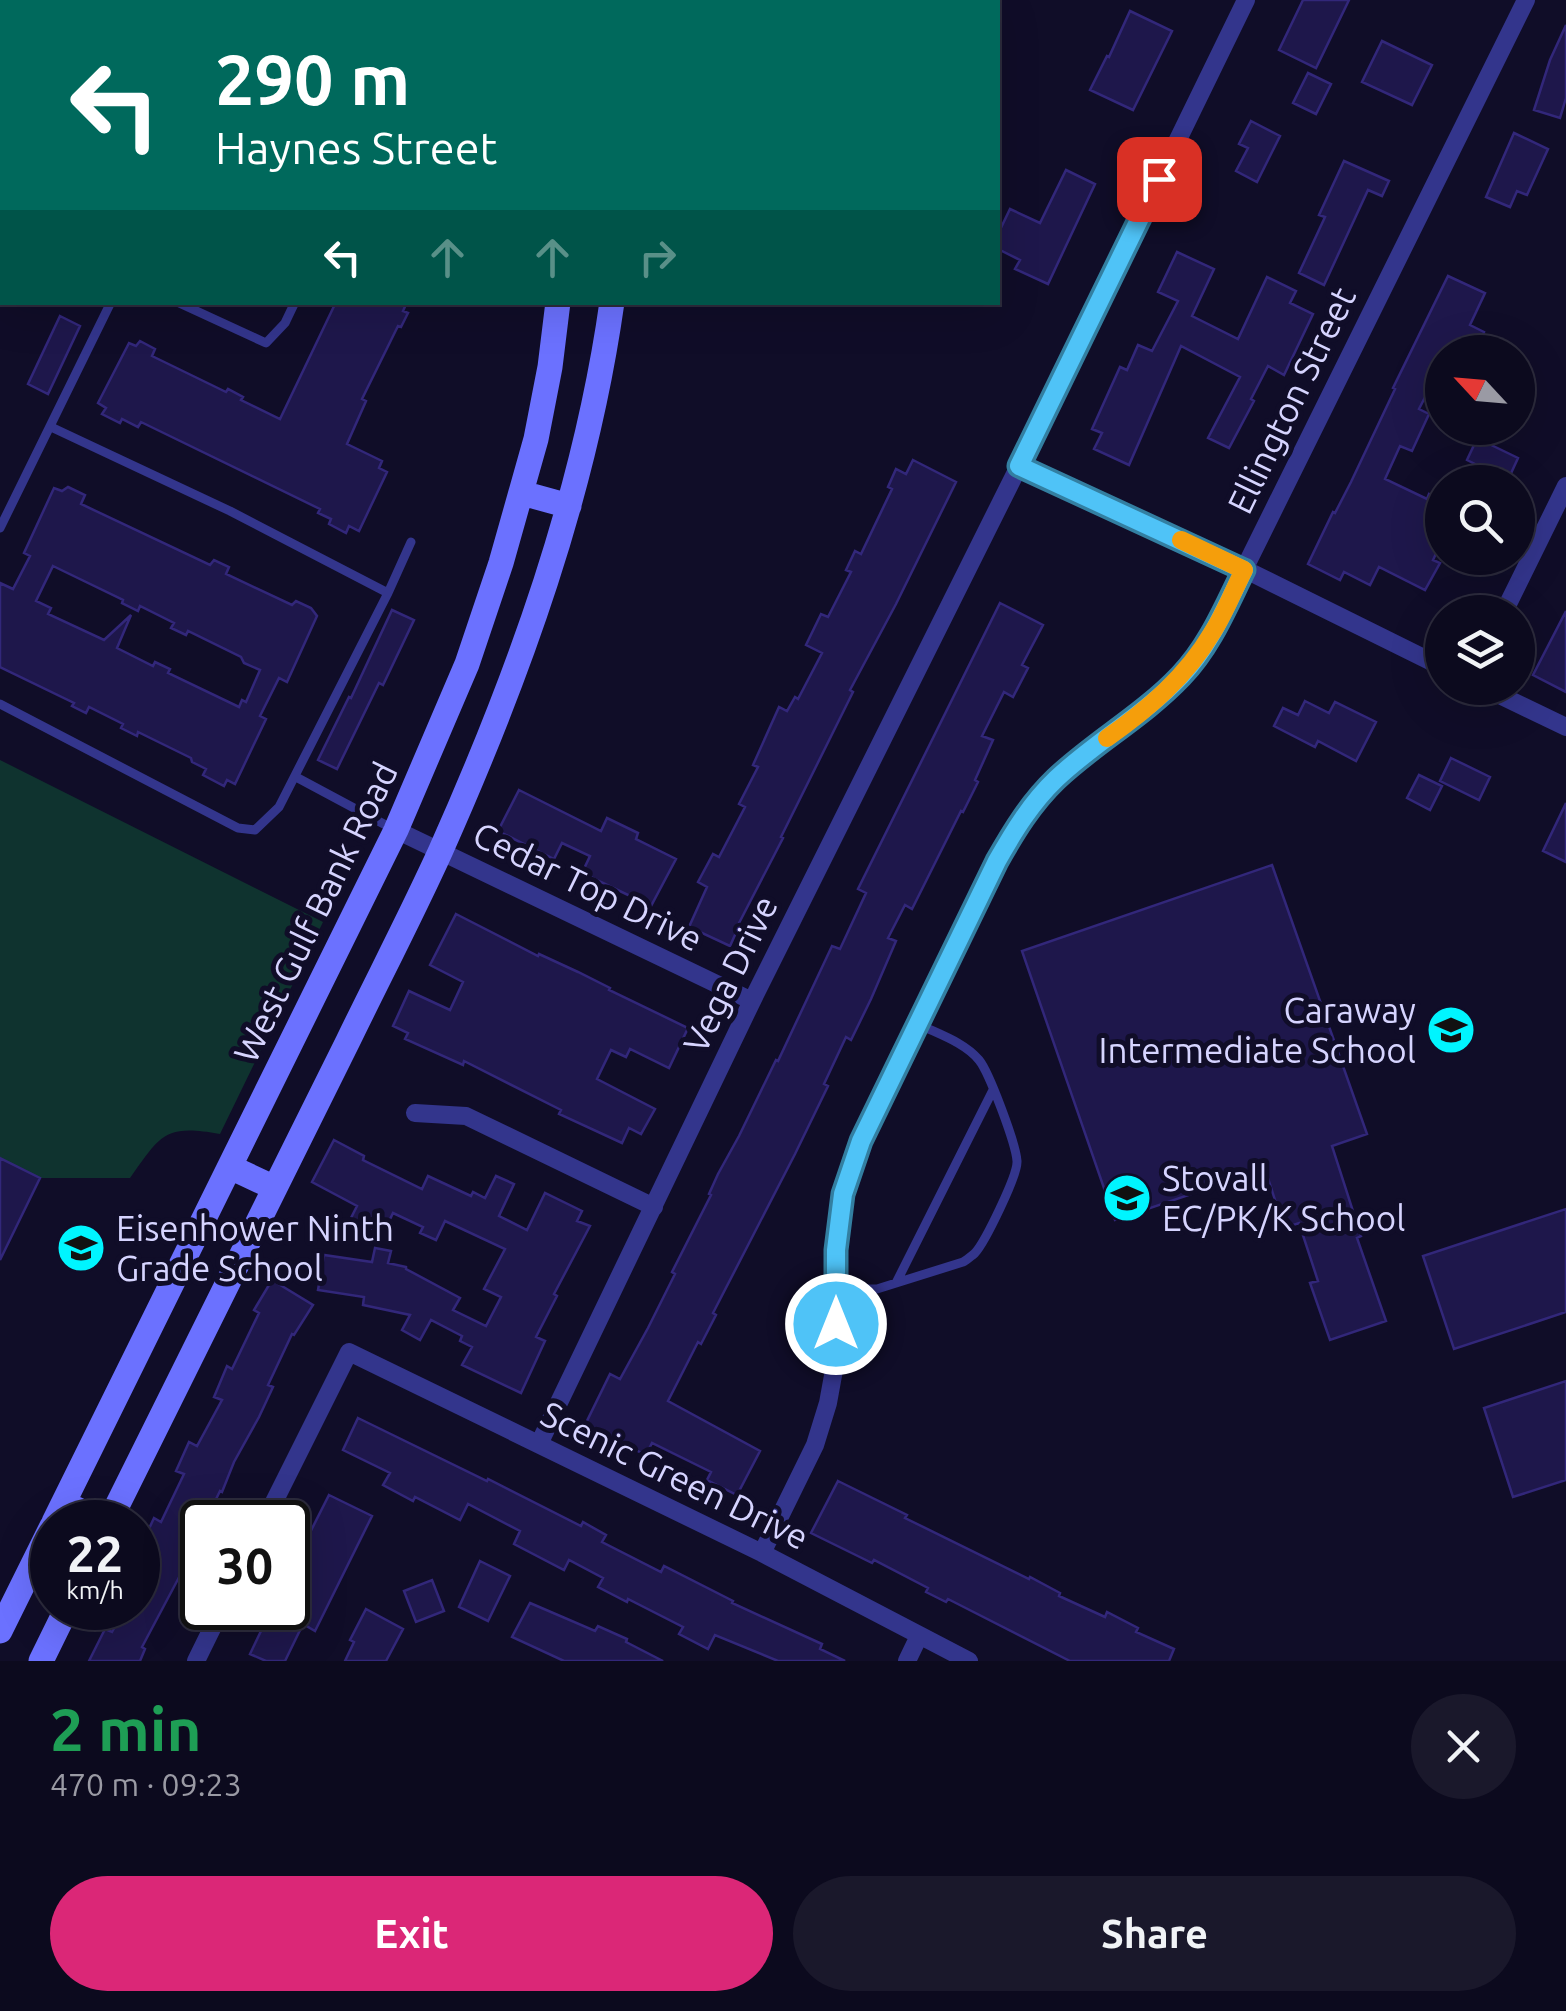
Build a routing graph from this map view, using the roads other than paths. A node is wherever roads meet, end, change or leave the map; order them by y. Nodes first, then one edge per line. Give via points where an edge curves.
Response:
1 (1246, 0) edge
2 (1526, 0) edge
3 (110, 305) edge
4 (184, 305) edge
5 (295, 305) edge
6 (558, 305) edge
7 (612, 305) edge
8 (51, 427) junction
9 (1019, 466) junction
10 (1566, 486) edge
11 (522, 493) junction
12 (569, 506) junction
13 (0, 528) edge
14 (412, 542) dead end
15 (1244, 570) junction
16 (388, 593) junction
17 (1512, 595) edge
18 (1425, 658) edge
19 (0, 704) edge
20 (1522, 705) edge
21 (1566, 726) edge
22 (296, 776) junction
23 (396, 830) junction
24 (440, 851) junction
25 (752, 1001) junction
26 (918, 1024) junction
27 (994, 1090) junction
28 (416, 1113) dead end
29 (230, 1168) junction
30 (276, 1188) junction
31 (654, 1208) junction
32 (896, 1283) junction
33 (836, 1289) junction
34 (539, 1444) junction
35 (65, 1500) edge
36 (117, 1500) edge
37 (275, 1500) edge
38 (762, 1553) junction
39 (30, 1571) edge
40 (57, 1630) edge
41 (211, 1630) edge
42 (0, 1631) edge
43 (919, 1636) junction
44 (41, 1661) edge
45 (196, 1661) edge
46 (907, 1661) edge
47 (969, 1661) edge

1 - 9 street, Vega Drive
2 - 15 street, Ellington Street
3 - 8 lane
4 - 5 lane via 266,343
6 - 11 main road, West Gulf Bank Road
7 - 12 main road
8 - 13 lane
8 - 16 lane
9 - 15 street
9 - 25 street, Vega Drive
10 - 17 street
11 - 12 main road
11 - 23 main road, West Gulf Bank Road via 468,664
12 - 24 main road via 510,686
14 - 16 lane
15 - 18 street
15 - 26 street, Ellington Street via 1185,672 1083,755 1021,819
16 - 22 lane
19 - 22 lane via 238,828 255,830 279,808
20 - 21 street
22 - 23 lane
23 - 24 street, Cedar Top Drive
23 - 29 main road, West Gulf Bank Road
24 - 25 street, Cedar Top Drive
24 - 30 main road
25 - 31 street, Vega Drive
26 - 27 lane via 967,1049
26 - 33 street, Ellington Street via 843,1194
27 - 32 lane
27 - 32 lane via 1017,1162 982,1243 963,1262
28 - 31 street via 466,1116
29 - 30 main road
29 - 35 main road, West Gulf Bank Road
30 - 36 main road
31 - 34 street, Vega Drive
32 - 33 lane
33 - 38 street, Ellington Street via 828,1403
34 - 37 street, Scenic Green Drive via 349,1352
34 - 38 street, Scenic Green Drive
38 - 43 street, Scenic Green Drive
39 - 42 main road, West Gulf Bank Road
40 - 44 main road
41 - 45 street
43 - 46 street
43 - 47 street, Scenic Green Drive

